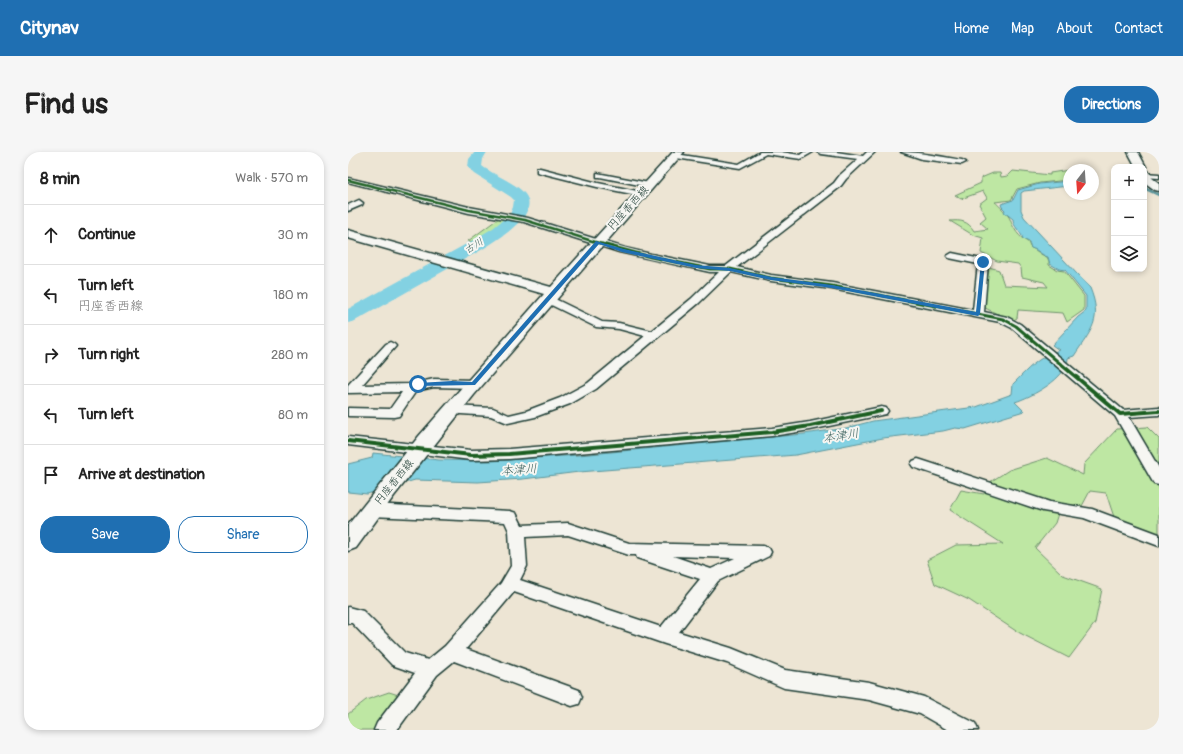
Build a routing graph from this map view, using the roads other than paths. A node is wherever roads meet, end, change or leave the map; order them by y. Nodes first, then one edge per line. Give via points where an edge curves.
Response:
1 (766, 152) edge
2 (809, 152) edge
3 (821, 152) edge
4 (905, 152) edge
5 (1133, 152) edge
6 (677, 154) edge
7 (867, 155) edge
8 (962, 162) dead end
9 (1139, 164) edge
10 (540, 170) dead end
11 (1147, 174) edge
12 (600, 175) dead end
13 (1159, 176) edge
14 (1147, 177) edge
15 (348, 180) edge
16 (1159, 188) edge
17 (645, 189) junction
18 (359, 203) dead end
19 (348, 208) edge
20 (348, 234) edge
21 (598, 242) junction
22 (952, 256) dead end
23 (730, 269) junction
24 (550, 296) junction
25 (978, 314) junction
26 (653, 335) junction
27 (390, 346) dead end
28 (473, 384) junction
29 (411, 388) junction
30 (350, 389) edge
31 (450, 410) junction
32 (880, 411) dead end
33 (1159, 411) edge
34 (348, 412) edge
35 (1120, 414) junction
36 (348, 441) edge
37 (419, 450) junction
38 (918, 464) dead end
39 (1159, 480) edge
40 (371, 510) junction
41 (517, 531) junction
42 (1159, 540) edge
43 (348, 542) edge
44 (629, 549) junction
45 (712, 576) junction
46 (510, 584) junction
47 (348, 615) edge
48 (665, 636) junction
49 (452, 652) junction
50 (430, 669) junction
51 (572, 697) dead end
52 (384, 730) edge
53 (968, 730) edge

1 - 2 street via 801,157
1 - 6 street via 740,166
3 - 7 street
4 - 8 street
5 - 9 main road
6 - 17 main road, 円座香西線
7 - 23 street via 837,185
10 - 17 street via 597,185
11 - 13 street
12 - 17 street
14 - 16 main road
15 - 21 street via 526,220
17 - 21 main road, 円座香西線
18 - 19 street
20 - 24 main road via 542,291
21 - 23 street via 622,250 696,266
21 - 24 main road, 円座香西線
22 - 25 street via 983,262
23 - 25 street
23 - 26 street via 695,302
24 - 26 street via 600,325 619,326
24 - 28 main road, 円座香西線
25 - 35 street via 1003,319 1016,326
26 - 31 street via 611,372 587,389 530,414 508,419 493,412
27 - 30 street
28 - 29 street via 418,384
28 - 31 main road, 円座香西線
29 - 30 street
29 - 34 street via 394,413
31 - 37 main road, 円座香西線
32 - 37 street via 772,432 509,454 471,455
33 - 35 street
35 - 39 street
36 - 37 street
37 - 40 main road, 円座香西線
38 - 42 street via 1049,507 1086,513
40 - 41 street via 510,517
40 - 43 main road, 円座香西線
41 - 44 street via 568,529
41 - 46 street via 519,566
44 - 45 street
44 - 45 street via 763,552
45 - 48 street
46 - 48 street
46 - 49 street
47 - 50 street via 357,616 399,660
48 - 53 street via 731,656 784,679 869,690 924,706
49 - 50 street
49 - 51 street
50 - 52 street

